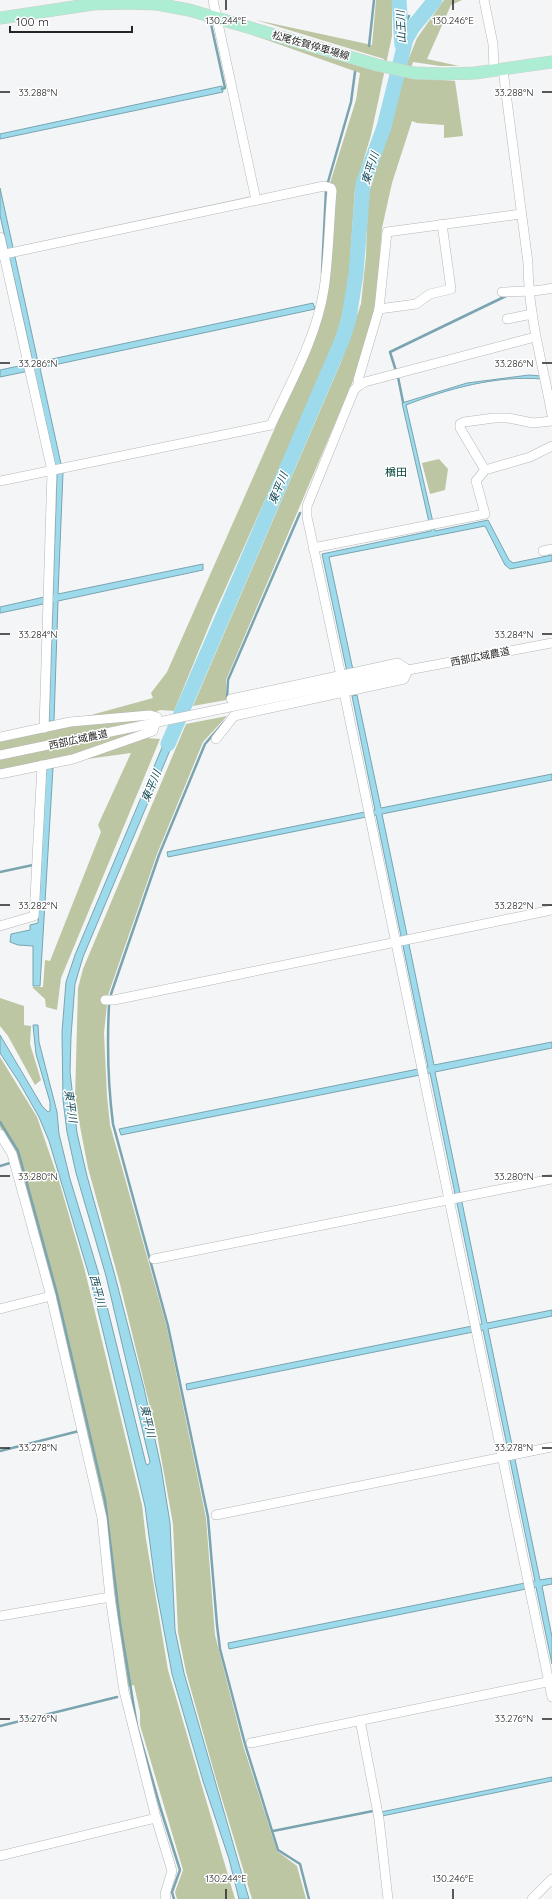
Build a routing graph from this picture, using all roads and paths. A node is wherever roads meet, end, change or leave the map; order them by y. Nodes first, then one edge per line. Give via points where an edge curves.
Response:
1 (213, 0) edge
2 (484, 0) edge
3 (0, 18) edge
4 (217, 18) junction
5 (552, 62) edge
6 (499, 70) junction
7 (256, 200) junction
8 (521, 214) junction
9 (442, 224) junction
10 (0, 237) edge
11 (2, 255) edge
12 (552, 288) edge
13 (528, 290) junction
14 (502, 292) dead end
15 (378, 309) junction
16 (532, 314) junction
17 (507, 320) dead end
18 (535, 337) junction
19 (358, 386) junction
20 (552, 415) edge
21 (552, 421) edge
22 (552, 446) edge
23 (485, 470) junction
24 (52, 471) junction
25 (0, 482) edge
26 (313, 548) junction
27 (552, 643) edge
28 (408, 670) junction
29 (341, 676) junction
30 (344, 692) junction
31 (231, 699) dead end
32 (155, 723) junction
33 (44, 728) junction
34 (0, 737) edge
35 (216, 739) dead end
36 (0, 755) edge
37 (42, 765) junction
38 (0, 774) edge
39 (552, 910) edge
40 (0, 926) edge
41 (402, 940) junction
42 (105, 1000) dead end
43 (0, 1134) edge
44 (552, 1178) edge
45 (455, 1198) junction
46 (154, 1259) dead end
47 (52, 1296) junction
48 (0, 1309) edge
49 (552, 1447) edge
50 (508, 1455) junction
51 (216, 1515) dead end
52 (110, 1597) junction
53 (0, 1616) edge
54 (550, 1681) edge
55 (552, 1697) edge
56 (360, 1720) junction
57 (251, 1743) dead end
58 (156, 1818) junction
59 (0, 1856) edge
60 (552, 1879) edge
61 (166, 1899) edge
62 (388, 1899) edge
63 (532, 1899) edge

1 - 4 street
2 - 6 street
3 - 4 main road, 松尾佐賀停車場線 via 93,4 124,3 157,4
4 - 6 main road, 松尾佐賀停車場線 via 414,73 459,74
4 - 7 street
5 - 6 main road, 松尾佐賀停車場線
6 - 8 street
7 - 11 street
7 - 24 street via 324,186 331,188 332,191 324,288 319,312 271,425
8 - 9 street
8 - 13 street via 528,264
9 - 15 street via 387,232
9 - 15 street via 451,289 430,294 416,304
10 - 11 street
11 - 24 street
12 - 13 street
13 - 14 street
13 - 16 street
15 - 19 street
16 - 17 street
16 - 18 street
18 - 19 street
18 - 20 street
19 - 26 street via 354,390 307,506
21 - 23 street via 532,423 494,418 460,424
22 - 23 street via 530,457
23 - 26 street via 476,481 484,514
24 - 25 street
24 - 33 street
26 - 29 street
27 - 28 street, 西部広域農道
28 - 29 street via 398,663
28 - 30 street via 404,679
28 - 32 street, 西部広域農道
29 - 31 street
30 - 35 street via 234,716
30 - 41 street via 370,814
32 - 33 street via 156,717 150,715 70,722
32 - 36 street, 西部広域農道
32 - 37 street via 154,731 73,759
33 - 34 street
37 - 38 street
37 - 40 street via 34,916
39 - 41 street
41 - 42 street
41 - 45 street via 424,1076
43 - 47 street via 12,1154
44 - 45 street
45 - 46 street
45 - 50 street via 476,1328
47 - 48 street
47 - 52 street via 102,1518
49 - 50 street
50 - 51 street
50 - 54 street via 528,1581
52 - 53 street
52 - 58 street via 124,1691
54 - 55 street
54 - 56 street
56 - 57 street
56 - 62 street via 378,1819
58 - 59 street
58 - 61 street via 172,1871 164,1894
60 - 63 street

